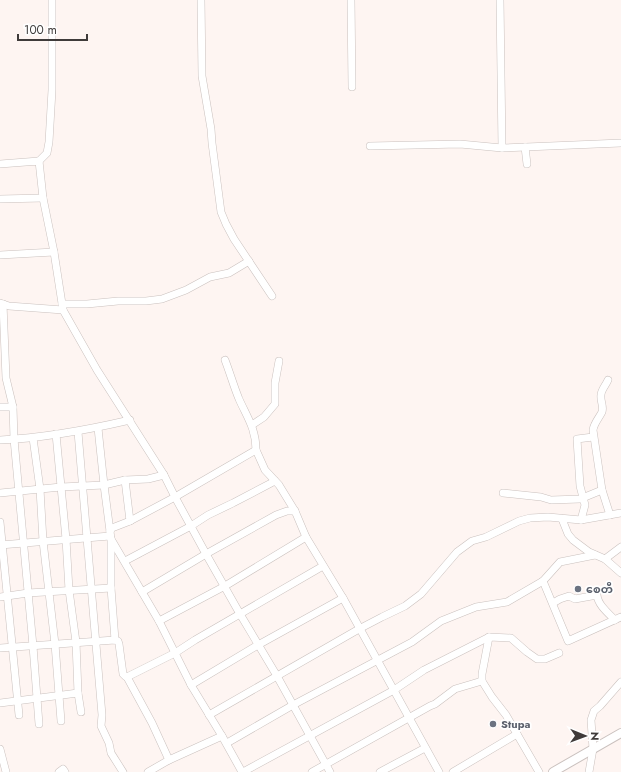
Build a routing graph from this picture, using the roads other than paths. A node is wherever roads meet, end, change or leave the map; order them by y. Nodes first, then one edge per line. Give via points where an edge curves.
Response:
1 (52, 0) edge
2 (201, 0) edge
3 (351, 0) edge
4 (500, 0) edge
5 (352, 87) dead end
6 (621, 143) edge
7 (370, 146) dead end
8 (526, 147) junction
9 (502, 148) junction
10 (39, 161) junction
11 (0, 164) edge
12 (527, 164) dead end
13 (43, 198) junction
14 (0, 199) edge
15 (54, 252) junction
16 (0, 255) edge
17 (249, 261) junction
18 (272, 296) dead end
19 (1, 304) edge
20 (62, 307) junction
21 (225, 360) dead end
22 (279, 361) dead end
23 (3, 379) edge
24 (608, 380) dead end
25 (0, 407) edge
26 (13, 407) junction
27 (130, 420) junction
28 (252, 425) junction
29 (98, 428) junction
30 (78, 432) junction
31 (56, 434) junction
32 (593, 437) junction
33 (33, 438) junction
34 (14, 439) junction
35 (0, 440) edge
36 (256, 450) junction
37 (164, 474) junction
38 (125, 480) junction
39 (275, 481) junction
40 (104, 485) junction
41 (82, 486) junction
42 (61, 487) junction
43 (40, 489) junction
44 (602, 490) junction
45 (18, 491) junction
46 (0, 493) edge
47 (503, 493) dead end
48 (175, 497) junction
49 (583, 498) junction
50 (295, 511) junction
51 (621, 513) edge
52 (610, 515) junction
53 (562, 519) junction
54 (130, 520) junction
55 (581, 520) junction
56 (0, 522) edge
57 (191, 526) junction
58 (110, 535) junction
59 (86, 537) junction
60 (306, 537) junction
61 (66, 539) junction
62 (43, 541) junction
63 (23, 543) junction
64 (1, 545) edge
65 (621, 547) edge
66 (206, 554) junction
67 (595, 555) junction
68 (605, 559) junction
69 (125, 561) junction
70 (323, 566) junction
71 (621, 573) edge
72 (543, 581) junction
73 (225, 586) junction
74 (111, 588) junction
75 (91, 589) junction
76 (69, 590) junction
77 (49, 592) junction
78 (142, 592) junction
79 (28, 594) junction
80 (4, 596) edge
81 (343, 598) junction
82 (553, 603) junction
83 (240, 614) junction
84 (618, 618) edge
85 (159, 621) junction
86 (359, 629) junction
87 (489, 637) junction
88 (116, 640) junction
89 (96, 641) junction
90 (76, 642) junction
91 (55, 644) junction
92 (258, 645) junction
93 (33, 646) junction
94 (0, 648) edge
95 (12, 648) junction
96 (175, 653) junction
97 (559, 653) dead end
98 (377, 660) junction
99 (277, 676) junction
100 (127, 677) junction
101 (482, 681) junction
102 (621, 682) edge
103 (191, 685) junction
104 (394, 690) junction
105 (78, 693) junction
106 (58, 696) junction
107 (37, 698) junction
108 (17, 700) junction
109 (0, 703) edge
110 (293, 705) junction
111 (81, 712) dead end
112 (19, 715) dead end
113 (209, 715) junction
114 (409, 718) junction
115 (61, 721) dead end
116 (39, 724) dead end
117 (621, 733) edge
118 (517, 734) junction
119 (310, 735) junction
120 (222, 736) junction
121 (226, 744) junction
122 (425, 748) junction
123 (593, 749) junction
124 (0, 751) edge
125 (169, 760) junction
126 (326, 765) junction
127 (6, 772) edge
128 (59, 772) edge
129 (65, 772) edge
130 (123, 772) edge
131 (148, 772) edge
132 (242, 772) edge
133 (312, 772) edge
134 (330, 772) edge
135 (380, 772) edge
136 (439, 772) edge
137 (453, 772) edge
138 (539, 772) edge
139 (553, 772) edge
140 (589, 772) edge

1 - 10 street via 49,142 46,153
2 - 17 street via 202,76 221,212 234,239
3 - 5 street
4 - 9 street
6 - 8 street
7 - 9 street via 460,144
8 - 9 street
8 - 12 street
10 - 11 street
10 - 13 street
13 - 14 street
13 - 15 street
15 - 16 street
15 - 20 street
17 - 18 street
17 - 20 street via 229,273 210,278 162,299
19 - 20 street
19 - 23 street
20 - 27 street via 97,370
21 - 28 street
22 - 28 street via 275,404 264,417
23 - 26 street
24 - 32 street via 601,393 602,412 592,430
25 - 26 street
26 - 34 street
27 - 29 street
27 - 37 street
28 - 36 street
29 - 30 street
29 - 40 street
30 - 31 street
30 - 41 street
31 - 33 street
31 - 42 street
32 - 44 street
32 - 49 street via 577,439
33 - 34 street
33 - 43 street
34 - 35 street
34 - 45 street
36 - 39 street
36 - 48 street
37 - 38 street via 148,479
37 - 48 street
38 - 40 street
38 - 54 street
39 - 50 street
39 - 57 street
40 - 41 street
40 - 58 street
41 - 42 street
41 - 59 street
42 - 43 street
42 - 61 street
43 - 45 street
43 - 62 street
44 - 49 street
44 - 52 street
45 - 46 street
45 - 63 street
47 - 49 street via 550,500
48 - 54 street
48 - 57 street
49 - 55 street via 585,505
50 - 60 street
50 - 66 street via 276,514
51 - 52 street
52 - 55 street
53 - 55 street
53 - 67 street via 573,540
53 - 86 street via 548,517 519,520 486,537 472,541 457,552 421,594 405,606
54 - 58 street via 112,528
56 - 64 street
57 - 66 street
57 - 69 street
58 - 59 street
58 - 69 street
58 - 74 street
59 - 61 street
59 - 75 street
60 - 70 street
60 - 73 street
61 - 62 street
61 - 76 street
62 - 63 street
62 - 77 street
63 - 64 street
63 - 79 street
64 - 80 street
65 - 68 street
66 - 73 street
66 - 78 street
67 - 68 street
67 - 72 street via 560,562
68 - 71 street
69 - 78 street
70 - 81 street
70 - 83 street
72 - 82 street
72 - 98 street via 507,602 476,607 441,621 412,642
73 - 83 street
73 - 85 street
74 - 75 street
74 - 88 street
75 - 76 street
75 - 89 street
76 - 77 street
76 - 90 street
77 - 79 street
77 - 91 street
78 - 85 street
79 - 80 street
79 - 93 street
80 - 95 street
81 - 86 street
81 - 92 street
82 - 84 street via 569,596 575,599 597,595 600,604
82 - 84 street via 568,641
83 - 92 street
83 - 96 street
85 - 96 street
86 - 98 street
86 - 99 street
87 - 97 street via 511,638 537,659 545,659
87 - 101 street
87 - 104 street via 424,670
88 - 89 street
88 - 100 street via 119,644 123,674
89 - 90 street
89 - 130 street via 101,726 111,753
90 - 91 street
90 - 105 street
91 - 93 street
91 - 106 street
92 - 99 street
92 - 103 street
93 - 95 street
93 - 107 street
94 - 95 street
95 - 108 street
96 - 100 street
96 - 103 street
98 - 104 street
98 - 110 street
99 - 110 street
99 - 113 street
100 - 125 street
101 - 114 street via 455,689
101 - 118 street
102 - 123 street via 594,711 591,720
103 - 113 street
104 - 114 street
104 - 119 street
105 - 106 street
105 - 111 street
106 - 107 street
106 - 115 street
107 - 108 street
107 - 116 street
108 - 109 street
108 - 112 street
110 - 119 street
110 - 121 street
113 - 120 street
114 - 122 street
114 - 126 street
117 - 123 main road
118 - 137 street
118 - 138 street
119 - 126 street
119 - 132 street
120 - 121 street
120 - 125 street
121 - 132 street
122 - 135 street
122 - 136 street
123 - 139 main road
123 - 140 street
124 - 127 street
125 - 131 street
126 - 133 street
126 - 134 street
128 - 129 street via 63,769

